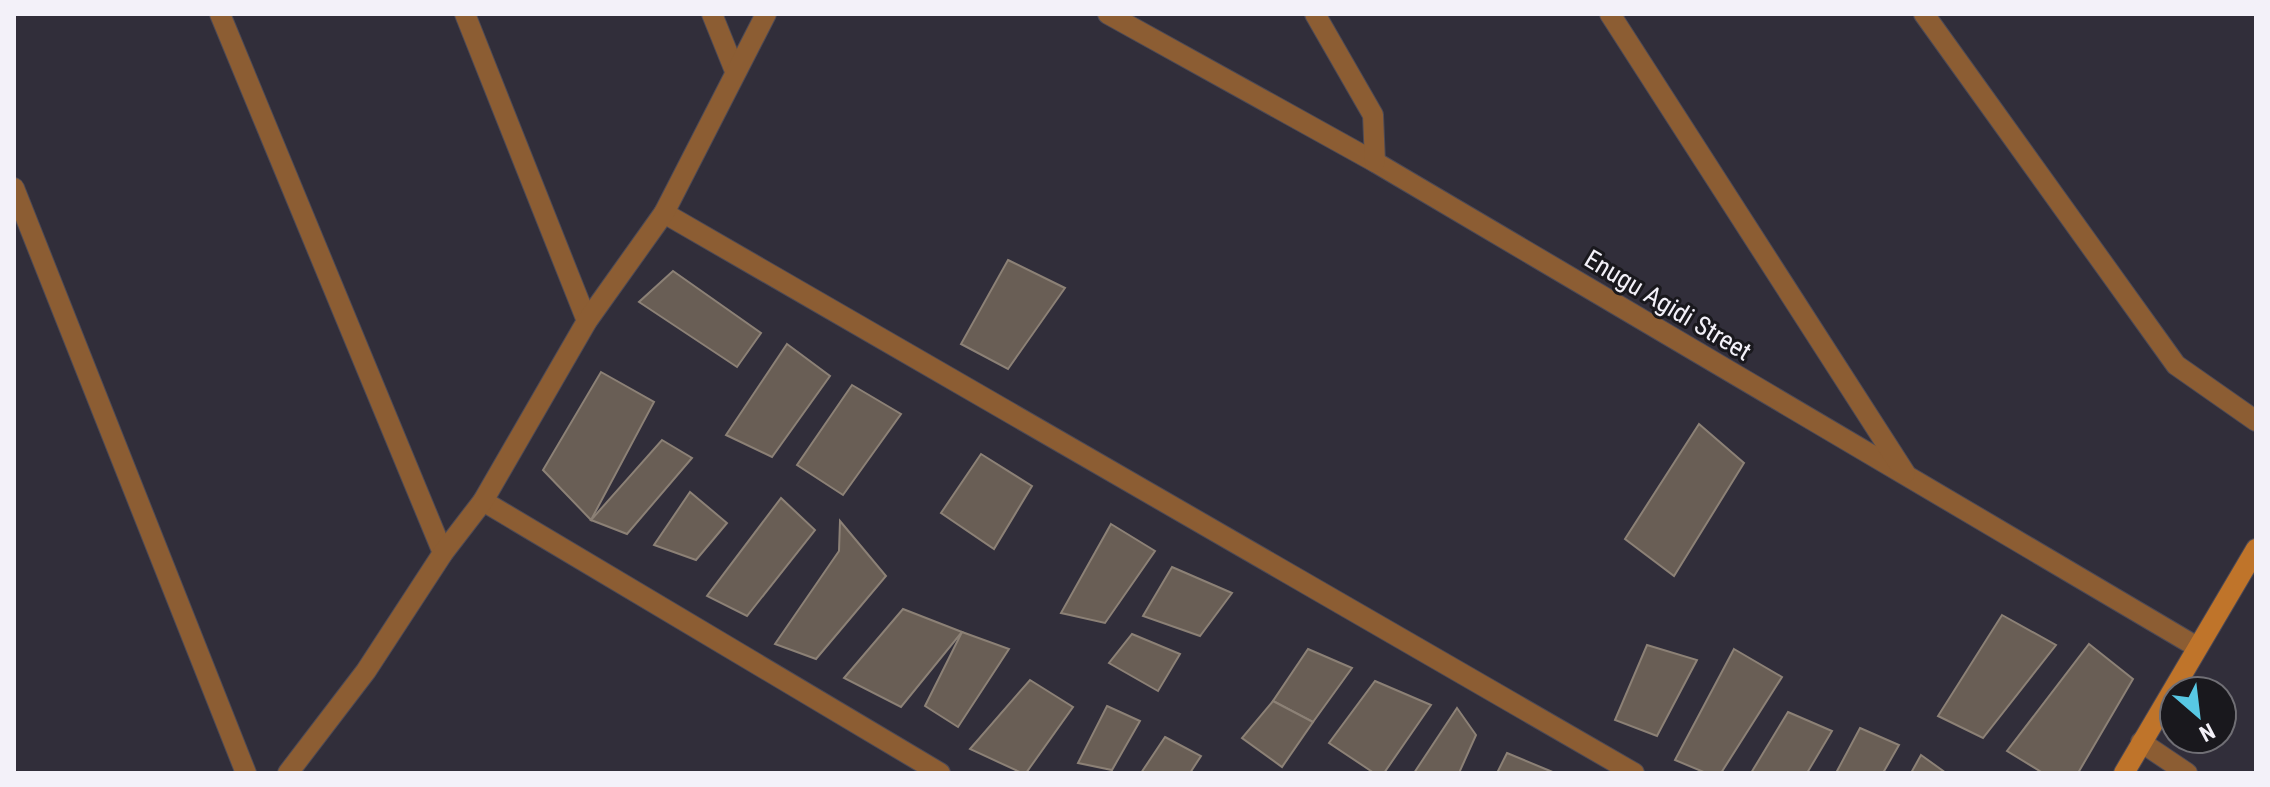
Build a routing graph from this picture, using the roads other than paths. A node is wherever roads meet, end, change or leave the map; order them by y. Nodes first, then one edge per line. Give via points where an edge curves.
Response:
1 (220, 14) edge
2 (465, 14) edge
3 (712, 14) edge
4 (766, 14) edge
5 (1108, 14) edge
6 (1315, 14) edge
7 (1610, 14) edge
8 (1924, 14) edge
9 (735, 71) junction
10 (1375, 162) junction
11 (14, 188) edge
12 (664, 213) junction
13 (587, 321) junction
14 (2256, 421) edge
15 (1907, 476) junction
16 (483, 501) junction
17 (2256, 549) edge
18 (443, 553) junction
19 (2197, 647) junction
20 (2141, 742) junction
21 (246, 773) edge
22 (288, 773) edge
23 (940, 773) edge
24 (1634, 773) edge
25 (2124, 773) edge
26 (2187, 773) edge

1 - 18 street
2 - 13 street
3 - 9 street
4 - 9 street
5 - 10 street, Enugu Agidi Street
6 - 10 street via 1373,115
7 - 15 street
8 - 14 street via 2176,365
9 - 12 street
10 - 15 street, Enugu Agidi Street
11 - 21 street
12 - 13 street
12 - 24 street
13 - 16 street
15 - 19 street, Enugu Agidi Street
16 - 18 street
16 - 23 street
17 - 19 street
18 - 22 street via 366,671
19 - 20 street
20 - 25 street
20 - 26 street

